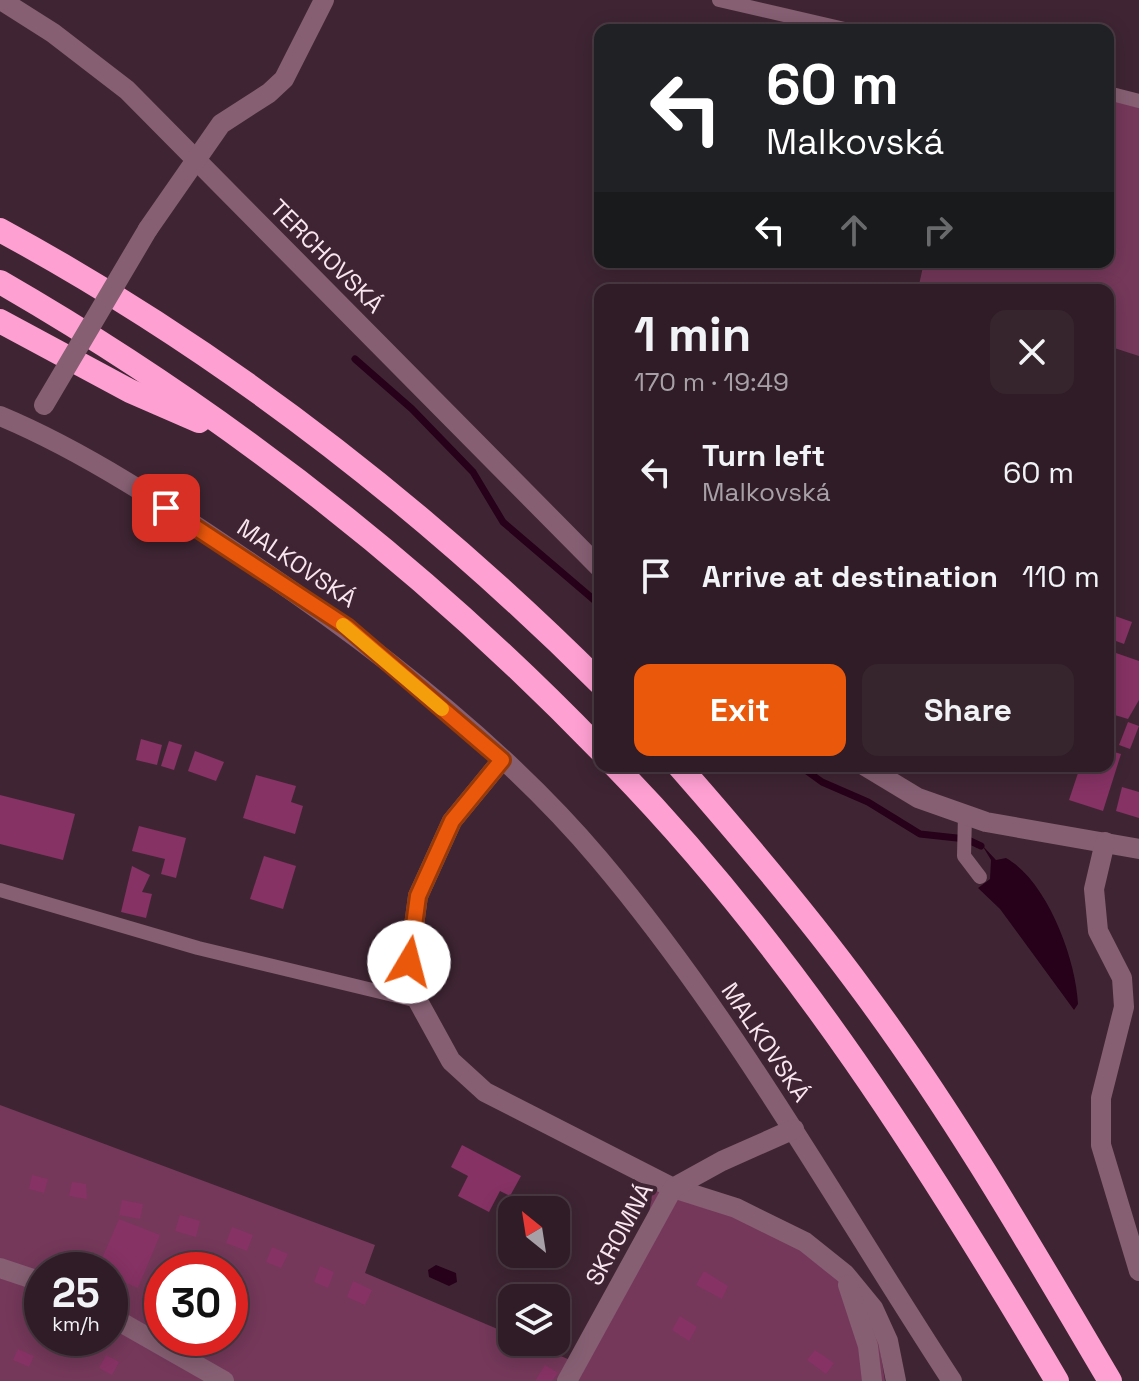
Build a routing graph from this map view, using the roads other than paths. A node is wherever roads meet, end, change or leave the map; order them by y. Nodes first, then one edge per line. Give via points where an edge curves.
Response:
1 (1, 0) edge
2 (324, 0) edge
3 (719, 0) edge
4 (823, 24) edge
5 (1114, 95) edge
6 (1139, 101) edge
7 (194, 159) junction
8 (0, 219) edge
9 (0, 230) edge
10 (38, 250) junction
11 (0, 282) edge
12 (0, 321) edge
13 (0, 416) edge
14 (31, 429) junction
15 (249, 443) junction
16 (594, 562) edge
17 (594, 677) edge
18 (594, 744) edge
19 (502, 760) junction
20 (620, 772) edge
21 (684, 772) edge
22 (875, 772) edge
23 (965, 821) junction
24 (1105, 842) junction
25 (1139, 849) edge
26 (980, 877) dead end
27 (0, 890) edge
28 (1130, 980) edge
29 (418, 1001) junction
30 (794, 1129) junction
31 (673, 1188) junction
32 (0, 1268) edge
33 (1139, 1271) edge
34 (845, 1274) junction
35 (24, 1276) edge
36 (128, 1326) edge
37 (224, 1381) edge
38 (567, 1381) edge
39 (872, 1381) edge
40 (896, 1381) edge
41 (952, 1381) edge
42 (1057, 1381) edge
43 (1110, 1381) edge

1 - 7 street, TERCHOVSKÁ via 127,90
2 - 7 street via 284,79 221,124
3 - 4 lane
5 - 6 lane
7 - 14 street, bridge
7 - 16 street, TERCHOVSKÁ
8 - 10 highway
9 - 10 highway
10 - 17 highway via 149,318 352,462
11 - 15 highway via 77,327
12 - 15 highway via 130,391
13 - 14 street, MALKOVSKÁ
14 - 19 street, MALKOVSKÁ via 193,523 347,627
15 - 18 highway via 446,600
19 - 29 street via 452,821 418,896 409,962
19 - 30 street, MALKOVSKÁ via 598,857 720,1017
20 - 42 highway via 724,887 861,1066
21 - 43 highway via 865,993 943,1107
22 - 23 street
23 - 24 street
23 - 26 lane via 964,856
24 - 25 street
24 - 28 street via 1094,889 1098,931
27 - 29 lane via 198,948
28 - 33 street via 1101,1098 1101,1145
29 - 31 street via 451,1061 485,1092
30 - 31 street, SKROMNÁ
30 - 41 street, MALKOVSKÁ
31 - 34 street via 736,1208 805,1242
31 - 38 street, SKROMNÁ
32 - 35 street
34 - 39 street via 868,1346
34 - 40 street via 873,1308 888,1341
36 - 37 street

